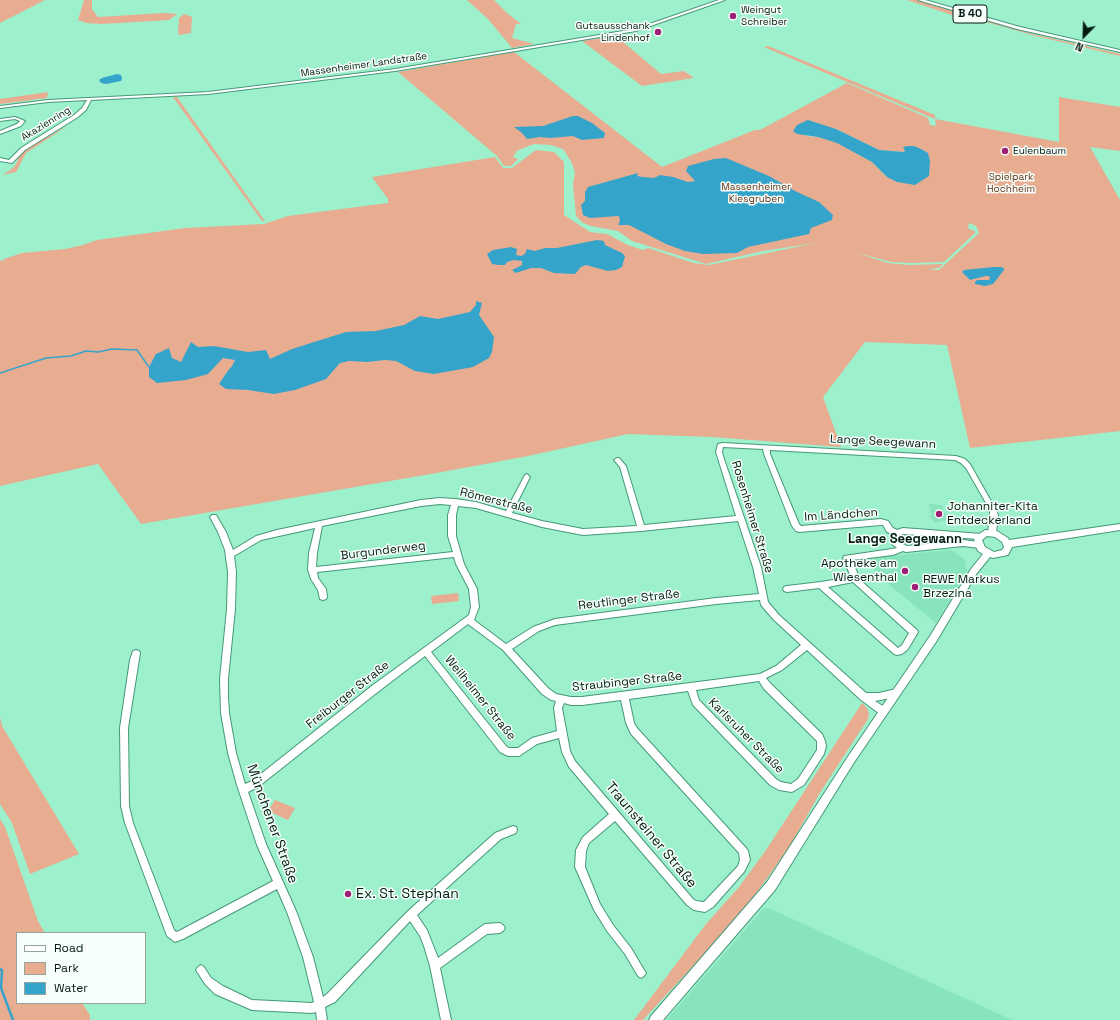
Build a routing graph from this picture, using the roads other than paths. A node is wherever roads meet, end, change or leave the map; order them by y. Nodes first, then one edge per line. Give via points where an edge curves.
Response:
1 (723, 0) edge
2 (920, 0) edge
3 (1118, 51) edge
4 (89, 100) junction
5 (0, 107) edge
6 (0, 120) edge
7 (0, 133) edge
8 (0, 159) edge
9 (721, 445) joint
10 (766, 447) junction
11 (617, 460) dead end
12 (527, 477) dead end
13 (455, 502) junction
14 (508, 514) junction
15 (214, 517) dead end
16 (740, 518) junction
17 (319, 524) junction
18 (1120, 527) edge
19 (641, 528) junction
20 (897, 533) junction
21 (992, 533) junction
22 (979, 536) junction
23 (1007, 544) junction
24 (979, 546) junction
25 (903, 548) junction
26 (456, 554) junction
27 (988, 554) junction
28 (230, 555) junction
29 (312, 570) junction
30 (854, 579) junction
31 (821, 585) junction
32 (787, 589) dead end
33 (323, 597) dead end
34 (762, 597) junction
35 (469, 620) junction
36 (807, 645) junction
37 (506, 648) junction
38 (426, 651) junction
39 (136, 653) dead end
40 (761, 677) junction
41 (691, 687) junction
42 (896, 693) junction
43 (624, 696) junction
44 (864, 696) junction
45 (561, 700) junction
46 (884, 711) junction
47 (562, 732) junction
48 (242, 790) junction
49 (615, 815) junction
50 (513, 830) dead end
51 (278, 883) junction
52 (412, 914) junction
53 (500, 928) dead end
54 (435, 966) junction
55 (201, 970) dead end
56 (641, 973) dead end
57 (320, 1005) junction
58 (322, 1020) edge
59 (446, 1020) edge
60 (655, 1020) edge

1 - 4 street, Massenheimer Landstraße via 636,30 395,70 224,92
2 - 3 main road, B 40 via 1019,28
4 - 5 street, Massenheimer Landstraße
4 - 8 street, Akazienring via 76,116 23,149 10,162
6 - 7 street via 15,118 23,121
9 - 10 street, Lange Seegewann
9 - 16 street, Rosenheimer Straße via 720,455
10 - 20 street, Im Ländchen via 796,526 800,529 881,522
10 - 21 street, Lange Seegewann via 959,459 968,466 993,510
11 - 19 street via 623,466
12 - 14 street
13 - 14 street, Römerstraße
13 - 17 street, Römerstraße via 421,503
13 - 26 street via 452,536
14 - 19 street, Römerstraße via 572,531
15 - 28 street, Münchener Straße
16 - 19 street, Römerstraße
16 - 34 street, Rosenheimer Straße via 757,567
17 - 28 street, Römerstraße via 259,538
17 - 29 street
18 - 23 main road
20 - 22 street via 903,531
20 - 25 street via 894,537 895,542
21 - 22 main road
21 - 23 main road via 1002,537
22 - 24 main road
23 - 27 main road via 1006,553 998,556
24 - 25 street via 963,543
24 - 27 main road
25 - 30 street via 893,552 847,558
26 - 29 street, Burgunderweg
26 - 35 street via 473,589 475,607
27 - 42 main road via 974,571 933,639
28 - 48 street, Münchener Straße via 232,595 224,679 225,712
29 - 33 street via 322,589
30 - 31 street
30 - 31 street via 914,632 899,652
31 - 32 street
34 - 36 street, Rosenheimer Straße via 770,612
34 - 37 street, Reutlinger Straße via 555,622 536,628
35 - 37 street, Straubinger Straße
35 - 38 street, Freiburger Straße
36 - 40 street, Straubinger Straße via 779,668
36 - 44 street, Rosenheimer Straße
37 - 45 street, Straubinger Straße via 545,691
38 - 47 street, Weilheimer Straße via 508,752 519,752 535,740
38 - 48 street, Freiburger Straße via 255,784
39 - 51 street via 124,728 125,806 170,933 175,937 180,936
40 - 41 street, Straubinger Straße
40 - 41 street, Karlsruher Straße via 821,741 821,752 801,782 792,788 779,786 773,782 696,702
41 - 43 street, Straubinger Straße
42 - 44 street via 879,697
42 - 46 main road
43 - 45 street, Straubinger Straße via 582,701
43 - 49 street, Traunsteiner Straße via 634,730 743,851 744,864 710,904 705,907 694,905
44 - 46 street, Rosenheimer Straße
45 - 47 street, Traunsteiner Straße via 558,708
46 - 60 main road via 771,886
47 - 49 street, Traunsteiner Straße via 566,752 572,764
48 - 51 street, Münchener Straße
49 - 56 street via 586,840 581,850 580,867 597,907
50 - 52 street via 498,836
51 - 57 street, Münchener Straße via 308,956
52 - 54 street via 424,933
52 - 57 street via 331,998
53 - 54 street via 485,929
54 - 59 street
55 - 57 street via 208,981 219,990 252,1006 312,1008
57 - 58 street, Münchener Straße

